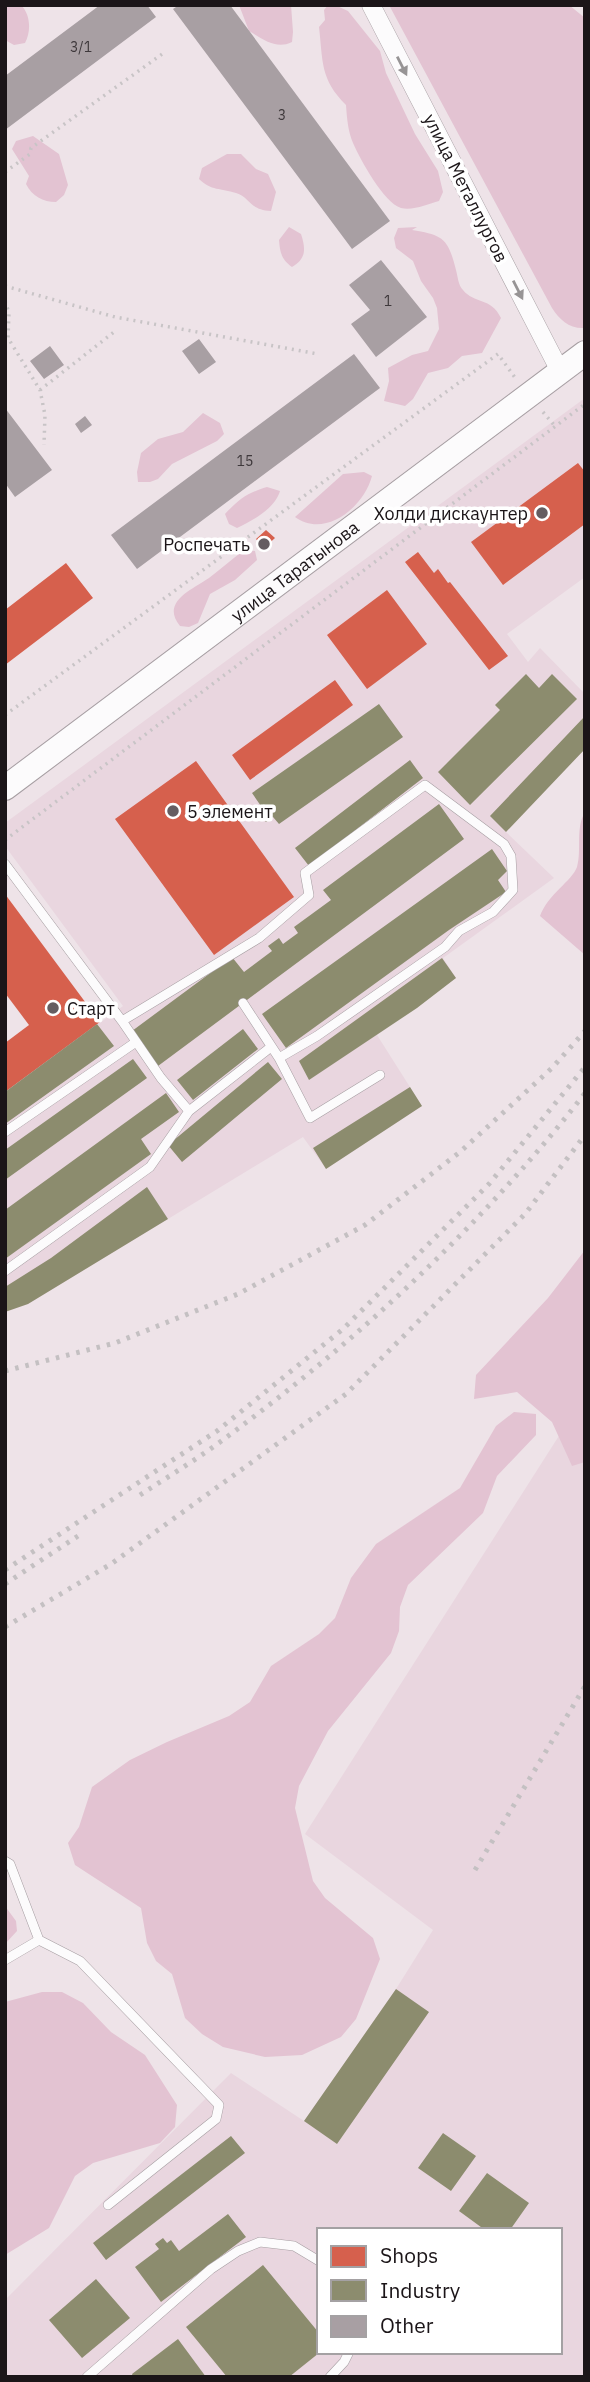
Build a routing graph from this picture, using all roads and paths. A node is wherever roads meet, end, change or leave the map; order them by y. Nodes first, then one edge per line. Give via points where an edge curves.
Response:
1 (371, 5) edge
2 (165, 52) dead end
3 (5, 172) edge
4 (5, 286) edge
5 (5, 301) edge
6 (114, 332) dead end
7 (585, 353) edge
8 (318, 354) dead end
9 (560, 370) junction
10 (40, 390) junction
11 (528, 395) junction
12 (585, 404) edge
13 (554, 425) junction
14 (44, 445) dead end
15 (5, 715) edge
16 (5, 788) edge
17 (5, 840) edge
18 (5, 864) edge
19 (243, 1003) dead end
20 (122, 1021) junction
21 (136, 1042) junction
22 (271, 1047) junction
23 (279, 1058) junction
24 (380, 1076) dead end
25 (188, 1111) junction
26 (5, 1132) edge
27 (5, 1270) edge
28 (5, 1861) edge
29 (38, 1940) junction
30 (5, 1960) edge
31 (108, 2204) dead end
32 (317, 2260) edge
33 (348, 2354) edge
34 (87, 2377) edge
35 (330, 2377) edge

1 -> 9 street, улица Металлургов
2 - 3 path via 31,148 30,154
4 - 8 path via 116,317
5 - 10 path via 8,338
6 - 10 path
7 - 9 street, улица Таратынова
9 - 11 street, улица Таратынова
10 - 14 path
11 - 13 path
11 - 15 path via 498,354
11 - 16 street, улица Таратынова
12 - 13 path
13 - 17 path
18 - 20 lane
19 - 22 lane
20 - 21 lane
20 - 23 lane via 259,938 309,895 305,873 425,785 504,844 511,856 513,890 493,912 458,931 444,947
21 - 25 lane
21 - 26 lane
22 - 23 lane
22 - 25 lane
23 - 24 lane via 310,1118
25 - 27 lane via 150,1167
28 - 29 lane
29 - 30 lane
29 - 31 lane via 80,1961 219,2105 216,2119
32 - 34 lane via 294,2246 260,2242 238,2251
33 - 35 lane

